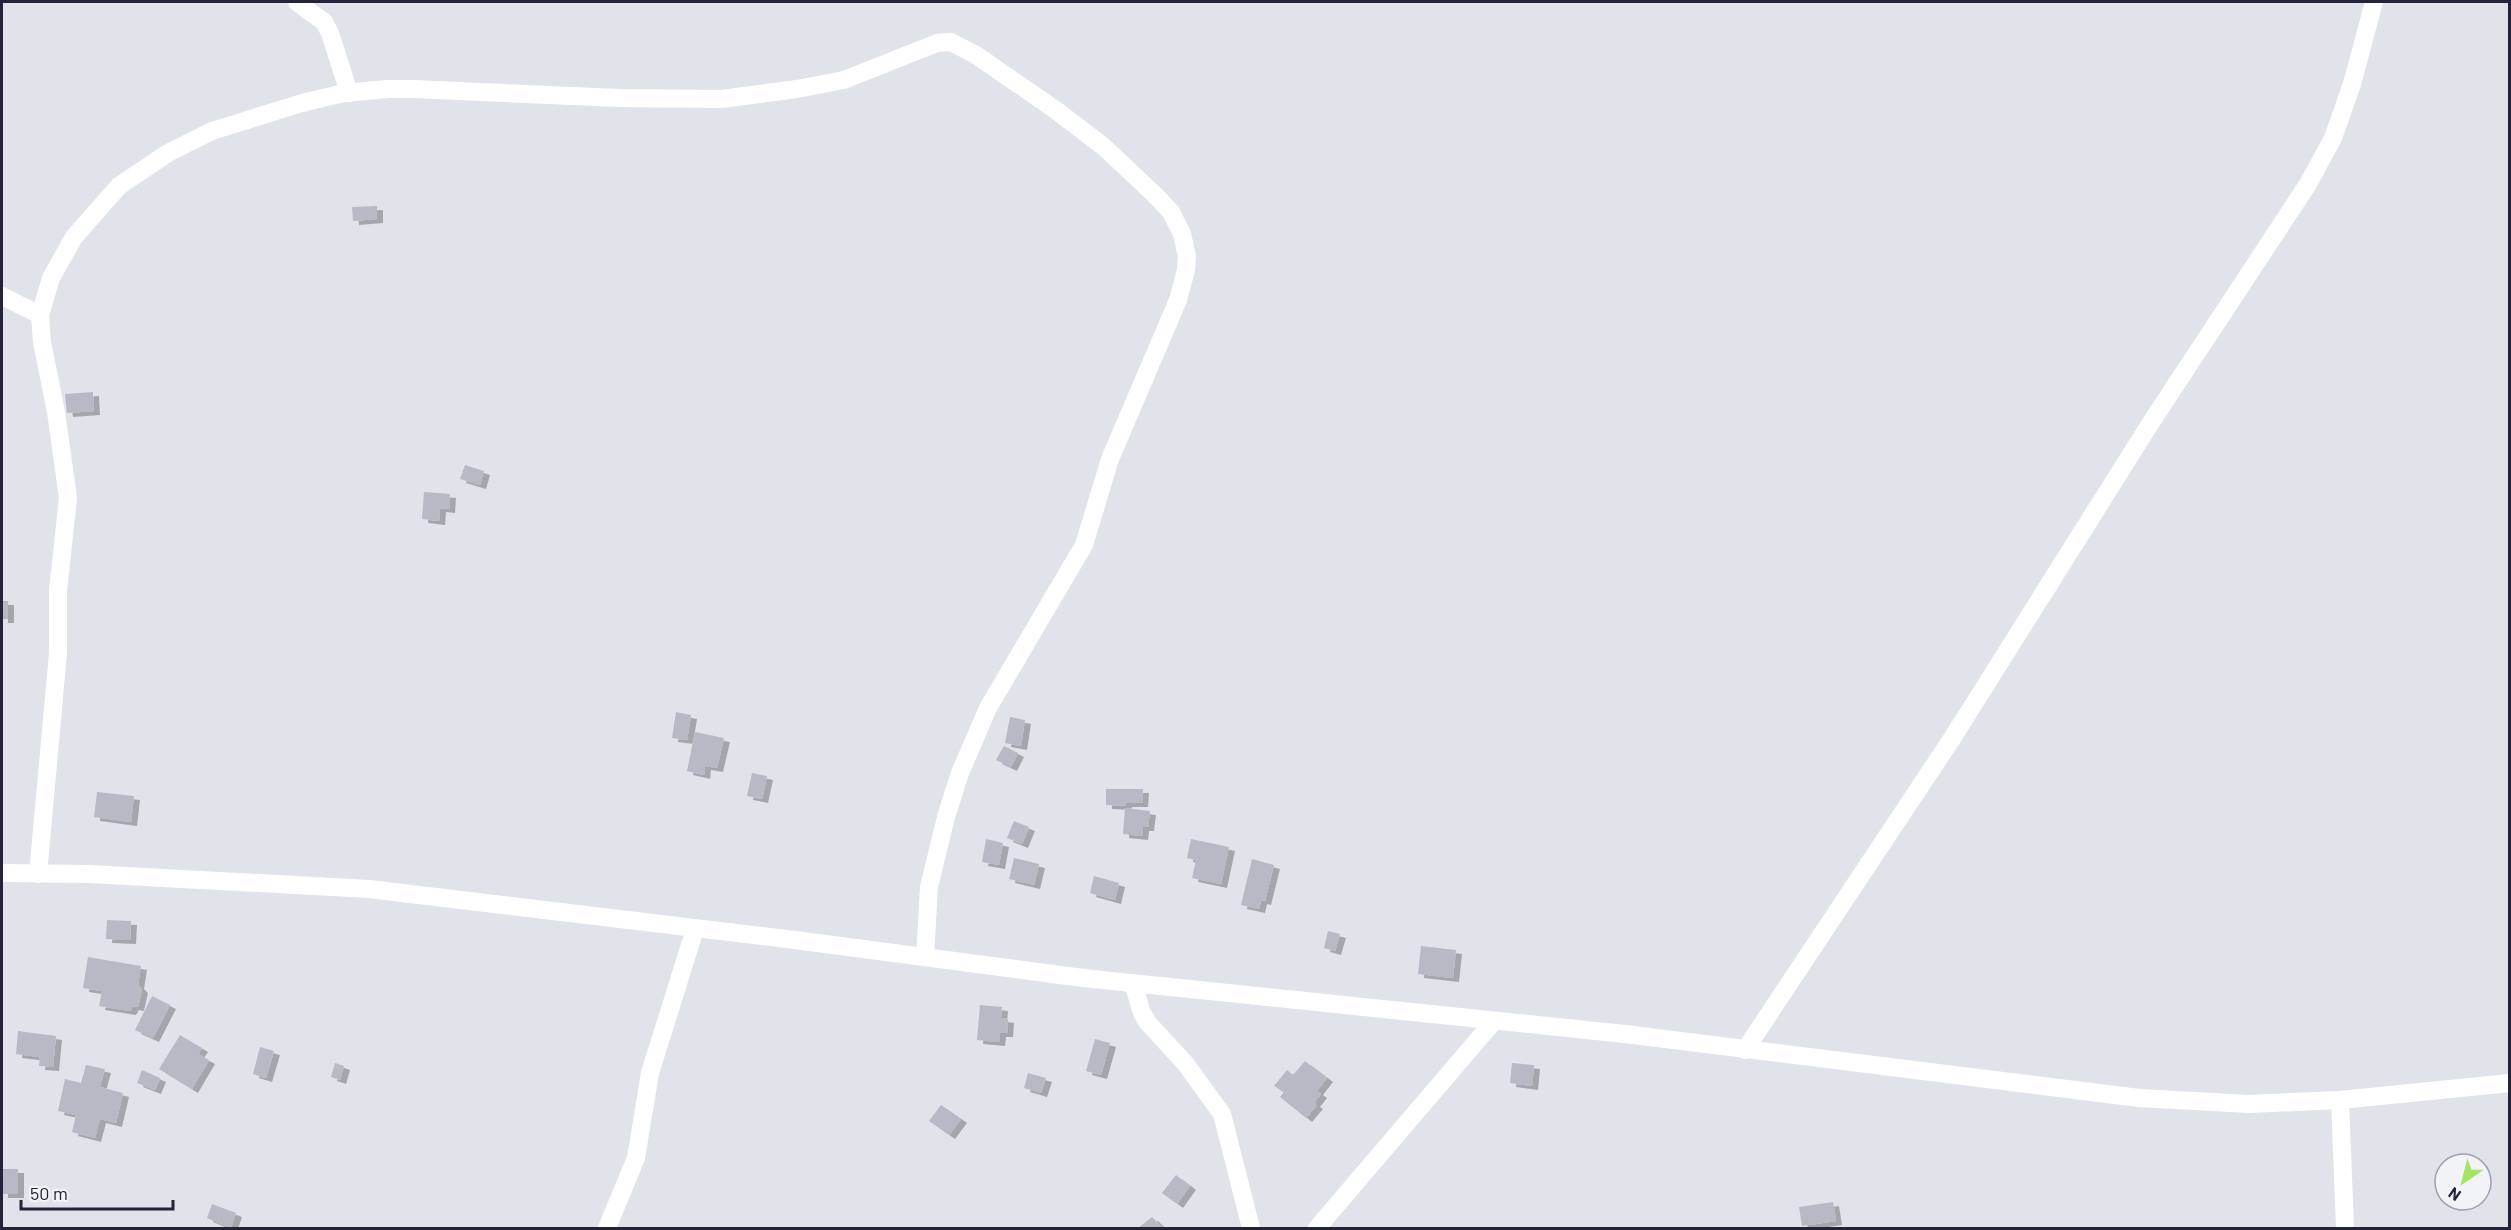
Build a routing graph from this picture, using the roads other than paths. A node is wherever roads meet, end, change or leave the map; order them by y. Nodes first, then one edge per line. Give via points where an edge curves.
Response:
1 (297, 2) edge
2 (2374, 2) edge
3 (349, 93) junction
4 (2, 296) edge
5 (40, 315) junction
6 (2, 873) edge
7 (38, 873) junction
8 (695, 929) junction
9 (925, 957) junction
10 (1133, 983) junction
11 (1494, 1021) junction
12 (1745, 1050) junction
13 (2510, 1083) edge
14 (2340, 1100) junction
15 (607, 1228) edge
16 (1251, 1228) edge
17 (1317, 1228) edge
18 (2345, 1228) edge

1 - 3 street via 324,22
2 - 12 street via 2333,138 2308,184 2150,424 1953,737
3 - 5 street via 212,131 137,172 110,195 74,237 51,278
3 - 9 street via 413,88 722,99 844,80 937,43 951,42 976,55 1084,131 1171,212 1186,244 1186,270 1178,300 1110,459 1084,545 988,708 960,773 929,887
4 - 5 street
5 - 7 street via 68,498
6 - 7 street
7 - 8 street via 369,889
8 - 9 street
8 - 15 street via 650,1073 636,1158
9 - 10 street
10 - 11 street
10 - 16 street via 1148,1023 1185,1063 1222,1114
11 - 12 street
11 - 17 street
12 - 14 street via 2139,1098 2249,1104
13 - 14 street
14 - 18 street

